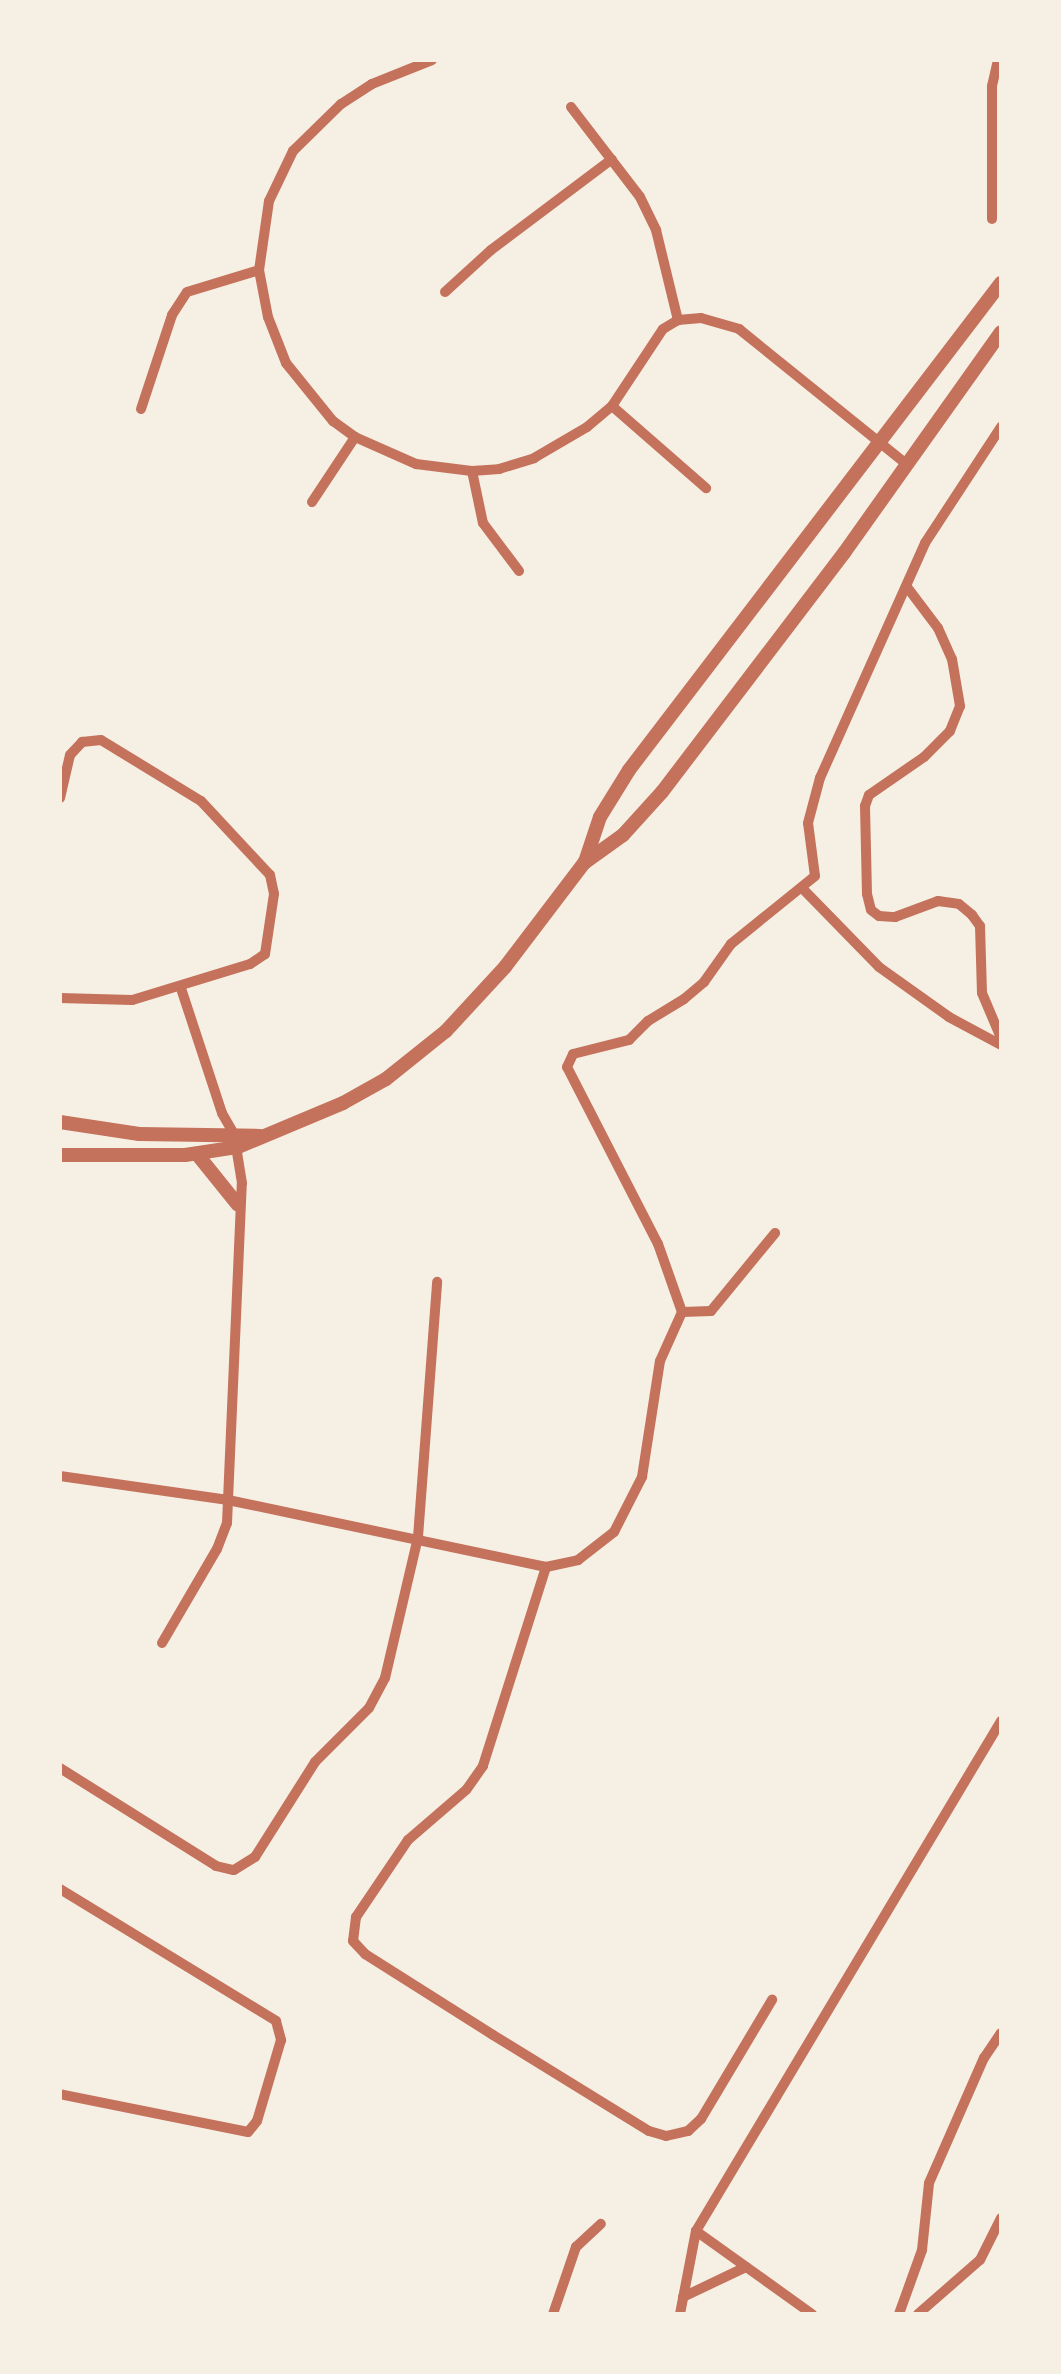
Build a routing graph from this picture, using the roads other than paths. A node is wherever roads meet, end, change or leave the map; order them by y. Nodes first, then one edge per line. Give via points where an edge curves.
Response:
1 (432, 60) edge
2 (998, 60) edge
3 (571, 107) dead end
4 (612, 159) junction
5 (992, 219) dead end
6 (259, 270) junction
7 (1001, 283) edge
8 (445, 292) dead end
9 (678, 320) junction
10 (1001, 332) edge
11 (612, 406) junction
12 (142, 409) dead end
13 (1001, 427) edge
14 (355, 438) junction
15 (880, 444) junction
16 (904, 462) junction
17 (472, 471) junction
18 (706, 488) dead end
19 (312, 502) dead end
20 (519, 570) dead end
21 (907, 588) junction
22 (60, 798) edge
23 (584, 863) junction
24 (802, 888) junction
25 (181, 988) junction
26 (60, 998) edge
27 (1001, 1041) edge
28 (60, 1122) edge
29 (236, 1140) junction
30 (198, 1154) junction
31 (60, 1155) edge
32 (238, 1205) junction
33 (775, 1234) dead end
34 (437, 1282) dead end
35 (682, 1312) junction
36 (60, 1476) edge
37 (228, 1500) junction
38 (418, 1537) junction
39 (546, 1567) junction
40 (162, 1643) dead end
41 (1001, 1721) edge
42 (60, 1768) edge
43 (60, 1889) edge
44 (772, 2000) dead end
45 (1001, 2033) edge
46 (60, 2094) edge
47 (1001, 2218) edge
48 (601, 2224) dead end
49 (696, 2231) junction
50 (746, 2267) junction
51 (683, 2297) junction
52 (552, 2314) edge
53 (680, 2314) edge
54 (812, 2314) edge
55 (899, 2314) edge
56 (918, 2314) edge

1 - 6 street via 357,94 293,150 268,201
2 - 5 street via 992,86
3 - 4 street
4 - 8 street
4 - 9 street via 656,230
6 - 12 street via 187,292 172,315
6 - 14 street via 286,363 318,406
7 - 15 street
9 - 11 street via 664,330
9 - 15 street via 701,318 740,329
10 - 16 street
11 - 17 street via 534,458
11 - 18 street
13 - 21 street via 925,542
14 - 17 street via 416,464
14 - 19 street
15 - 16 street
15 - 23 street via 629,770 600,818
16 - 23 street via 844,553 662,792
17 - 20 street via 483,523
21 - 24 street via 810,803 815,876
21 - 27 street via 952,659 960,706 950,732 869,795 867,894 879,916 938,901 972,914 980,926 982,993
22 - 25 street via 70,755 82,742 101,740 201,800 270,875 274,894 265,954
23 - 29 street via 474,1003 416,1057 343,1103
24 - 27 street via 878,967 949,1017
24 - 35 street via 731,944 684,999 629,1040 573,1054 567,1067 658,1244
25 - 26 street via 132,1000
25 - 29 street
28 - 29 street
29 - 30 street
29 - 32 street
30 - 31 street
30 - 32 street
32 - 37 street
33 - 35 street via 723,1301 711,1311
34 - 38 street
35 - 39 street via 660,1361 649,1452 636,1495 596,1550
36 - 37 street
37 - 38 street
37 - 40 street via 224,1533
38 - 39 street
38 - 42 street via 378,1694 315,1762 248,1864 234,1870 216,1866
39 - 44 street via 483,1766 466,1790 408,1840 356,1917 352,1940 409,1982 666,2136 688,2132 701,2118
41 - 49 street
43 - 46 street via 276,2021 280,2040 258,2121 248,2132
45 - 55 street via 929,2183 924,2244
47 - 56 street via 980,2260
48 - 52 street via 576,2247
49 - 50 street
49 - 51 street
50 - 51 street
50 - 54 street
51 - 53 street

